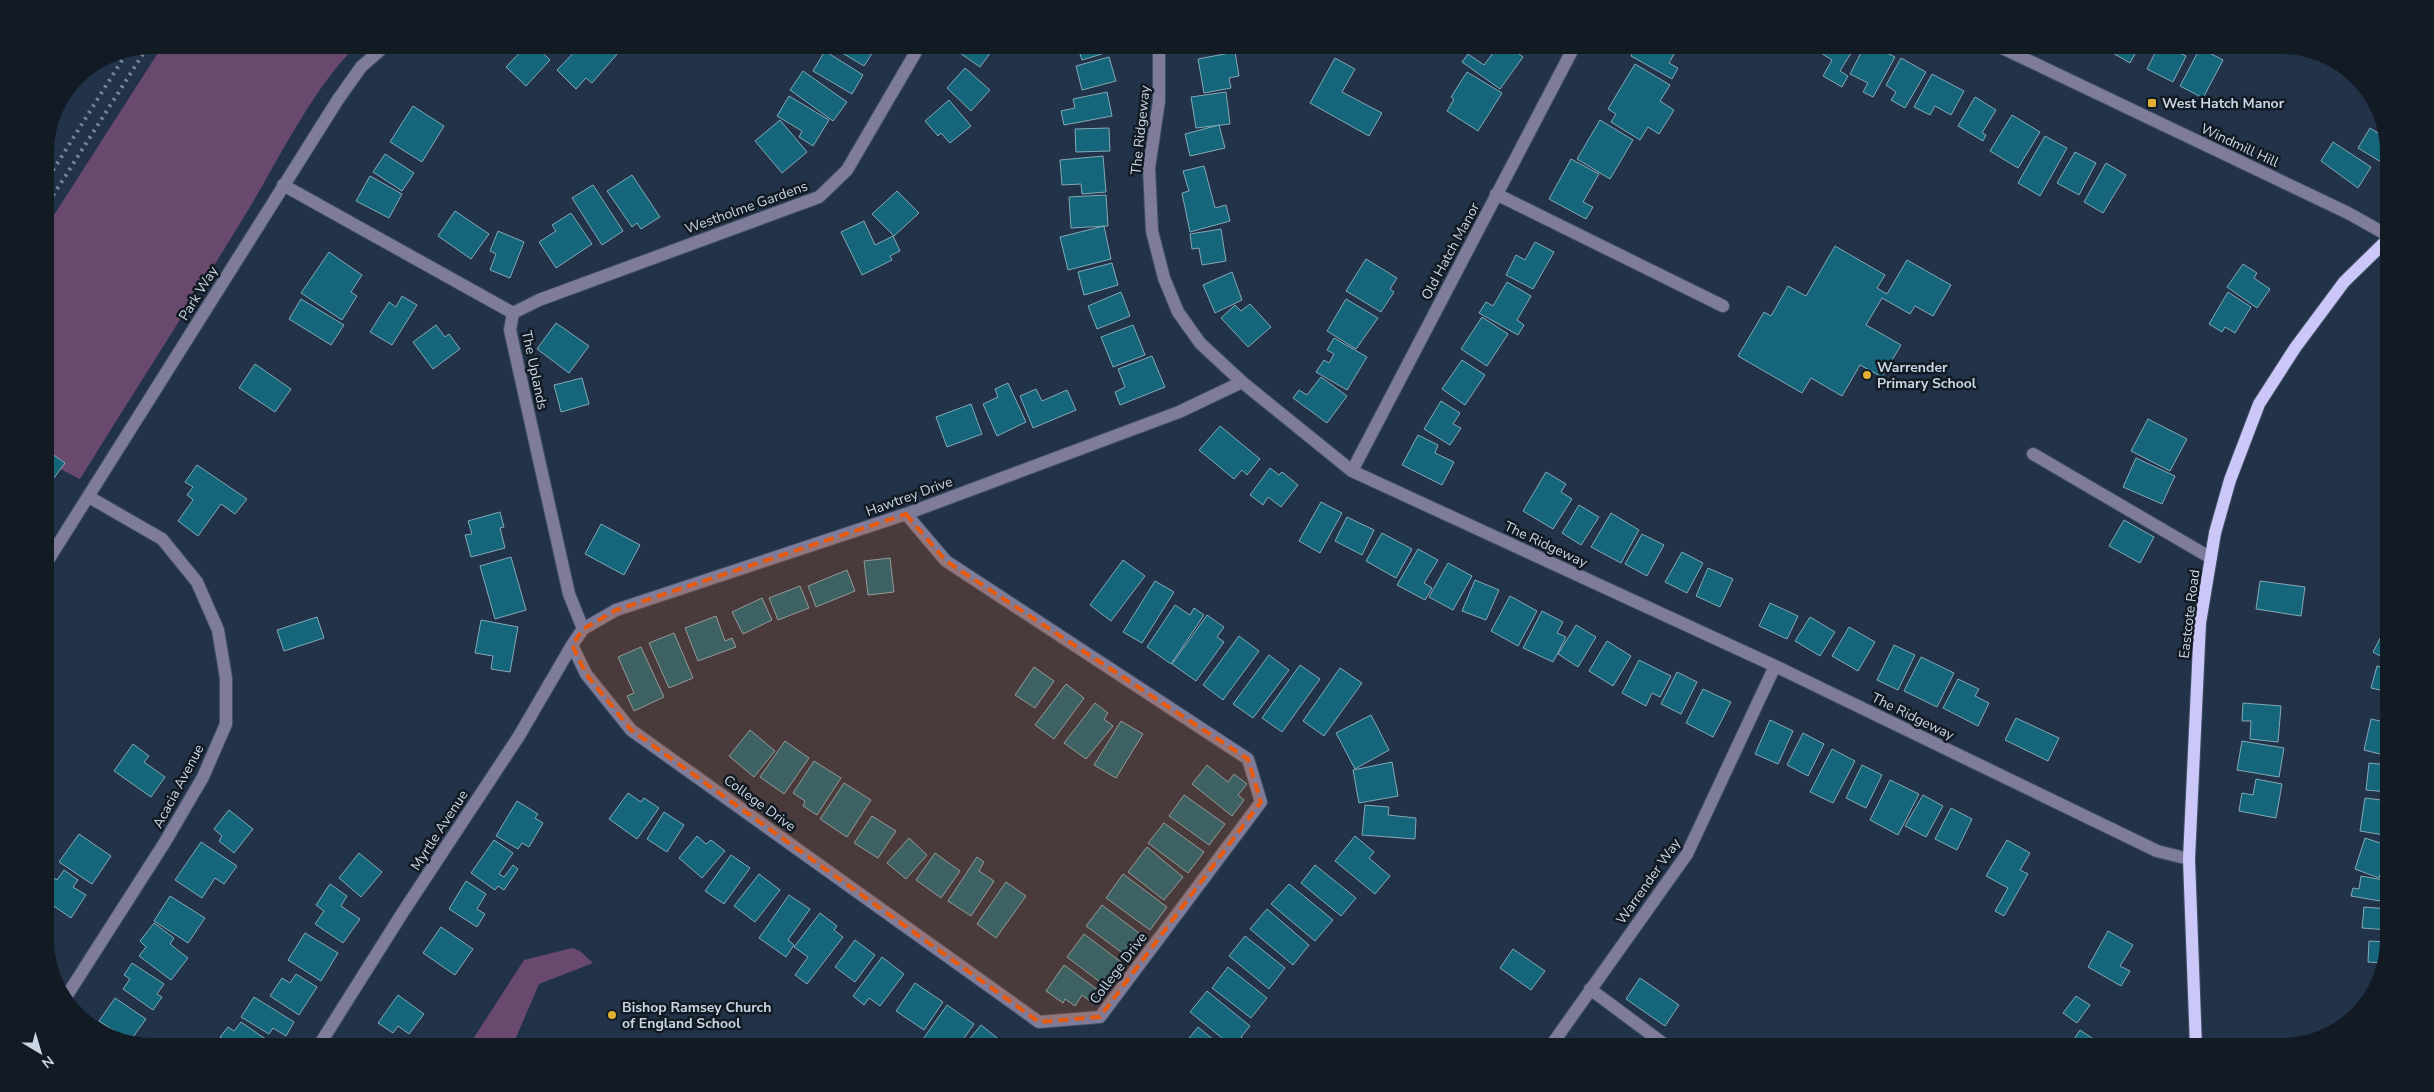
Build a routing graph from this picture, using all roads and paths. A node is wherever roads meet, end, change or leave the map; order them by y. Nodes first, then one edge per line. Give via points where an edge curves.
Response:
1 (376, 54) edge
2 (915, 54) edge
3 (1159, 54) edge
4 (1570, 54) edge
5 (2015, 54) edge
6 (283, 185) junction
7 (1496, 194) junction
8 (2380, 232) edge
9 (2380, 246) edge
10 (1723, 306) dead end
11 (513, 313) junction
12 (1242, 382) junction
13 (2033, 454) dead end
14 (1352, 471) junction
15 (89, 497) junction
16 (906, 514) junction
17 (54, 551) edge
18 (2211, 558) junction
19 (583, 629) junction
20 (572, 644) junction
21 (1774, 666) junction
22 (2189, 859) junction
23 (1590, 989) junction
24 (69, 992) edge
25 (324, 1038) edge
26 (1556, 1038) edge
27 (1656, 1038) edge
28 (2196, 1038) edge

1 - 6 street, Park Way via 361,67
2 - 11 street, Westholme Gardens via 847,170 819,197 539,300
3 - 12 street, The Ridgeway via 1159,101 1149,168 1152,231 1164,278 1178,312 1200,344
4 - 7 street, Old Hatch Manor
5 - 8 street, Windmill Hill via 2348,213
6 - 11 street, The Uplands
6 - 15 street, Park Way
7 - 10 street
7 - 14 street, Old Hatch Manor
9 - 18 main road, Eastcote Road via 2344,282 2259,404 2230,480
11 - 19 street, The Uplands via 510,330 569,594
12 - 14 street, The Ridgeway
12 - 16 street, Hawtrey Drive via 1179,412
13 - 18 street
14 - 21 street, The Ridgeway
15 - 17 street, Park Way
15 - 24 street, Acacia Avenue via 162,539 197,582 218,630 226,678 226,724 203,777 165,842
16 - 19 street, Hawtrey Drive via 616,610
16 - 20 street, College Drive via 946,561 1248,759 1261,802 1100,1017 1040,1022 631,730 586,674
18 - 22 main road, Eastcote Road via 2200,623
19 - 20 street, Myrtle Avenue
20 - 25 street, Myrtle Avenue via 519,736
21 - 22 street, The Ridgeway via 2157,851
21 - 23 street, Warrender Way via 1687,854
22 - 28 main road, Eastcote Road
23 - 26 street, Warrender Way
23 - 27 street

